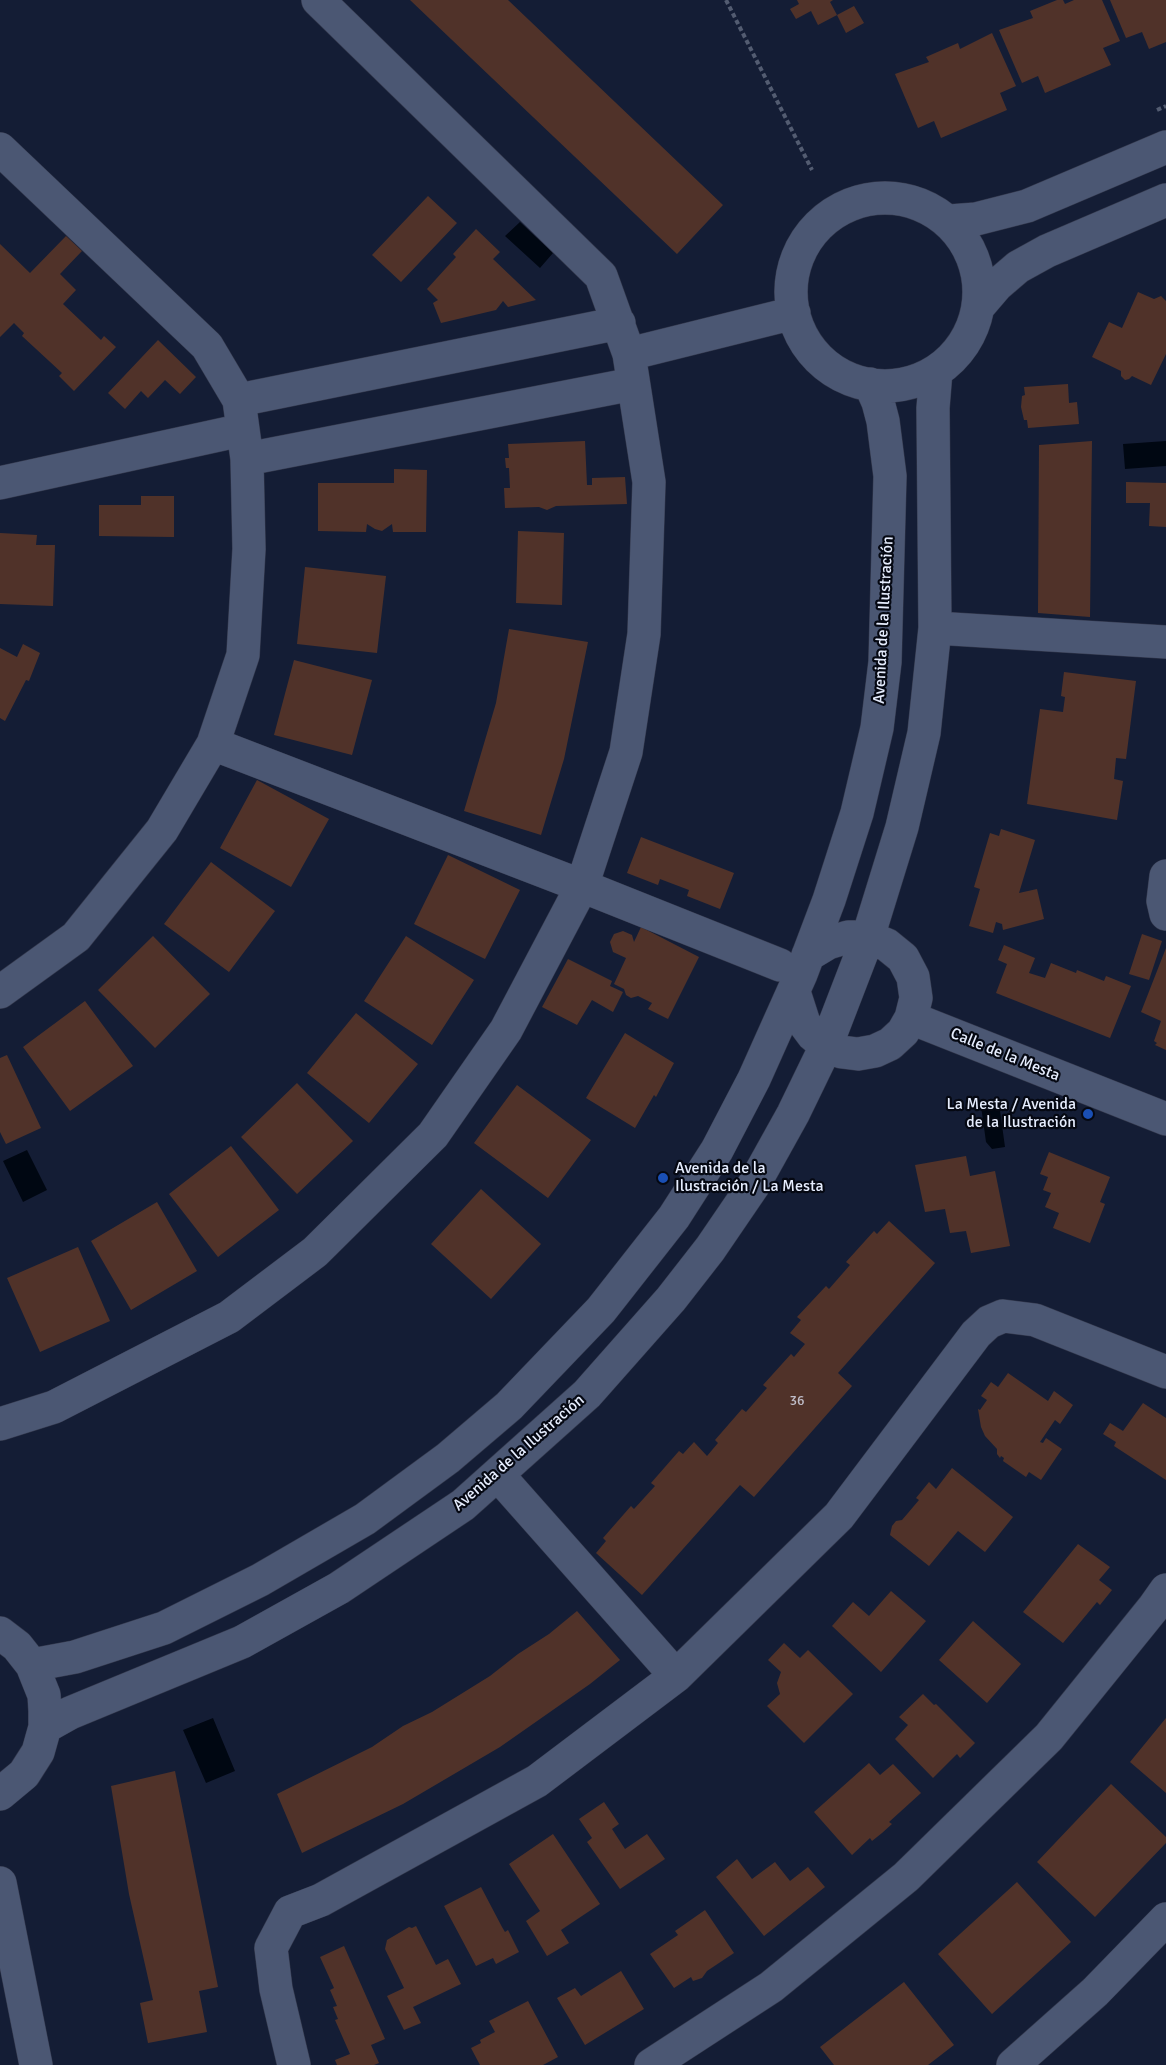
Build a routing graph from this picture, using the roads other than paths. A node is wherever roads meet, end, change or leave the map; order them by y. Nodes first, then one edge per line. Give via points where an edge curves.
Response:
1 (318, 0) edge
2 (1166, 147) edge
3 (0, 149) edge
4 (1166, 200) edge
5 (949, 221) junction
6 (979, 306) junction
7 (794, 313) junction
8 (619, 323) junction
9 (631, 369) junction
10 (936, 371) junction
11 (870, 384) junction
12 (243, 430) junction
13 (0, 483) edge
14 (934, 628) junction
15 (1166, 642) edge
16 (213, 744) junction
17 (1166, 876) edge
18 (582, 885) junction
19 (1166, 914) edge
20 (868, 937) junction
21 (794, 971) junction
22 (0, 992) edge
23 (911, 1018) junction
24 (826, 1046) junction
25 (1166, 1119) edge
26 (1166, 1372) edge
27 (0, 1424) edge
28 (498, 1475) junction
29 (1166, 1590) edge
30 (0, 1633) edge
31 (32, 1665) junction
32 (676, 1676) junction
33 (45, 1727) junction
34 (0, 1794) edge
35 (0, 1883) edge
36 (1166, 1919) edge
37 (36, 2065) edge
38 (294, 2065) edge
39 (651, 2065) edge
40 (1013, 2065) edge

1 - 8 street via 601,276
2 - 5 street via 1027,206 976,219
3 - 12 street via 207,346
4 - 6 street via 1018,267
5 - 6 street via 964,239 974,261
5 - 7 street via 924,206 895,198 855,202 837,211 821,222 798,255 791,294
6 - 10 street via 960,350
7 - 9 street
7 - 11 street via 806,342 827,366
8 - 9 street
8 - 12 street
9 - 12 street
9 - 18 street via 650,482 644,634 626,752
10 - 11 street via 904,384
10 - 14 street, Avenida de la Ilustración
11 - 21 street, Avenida de la Ilustración via 883,421 890,476 885,662 877,728 857,813 829,900
12 - 13 street
12 - 16 street via 249,549 243,655
14 - 15 street
14 - 20 street, Avenida de la Ilustración via 924,733 899,836
16 - 18 street
16 - 22 street via 162,830 76,937
17 - 19 street via 1162,901
18 - 21 street
18 - 27 street via 506,1030 433,1135 315,1252 229,1317 54,1407
20 - 21 street via 828,943
20 - 23 street via 903,958 913,977 916,998
20 - 24 street, Avenida de la Ilustración
21 - 24 street via 804,1023
21 - 31 street, Avenida de la Ilustración via 754,1079 717,1150 674,1217 601,1310 510,1406 365,1519 260,1580 164,1628 75,1657
23 - 24 street via 890,1044 875,1051 858,1054
23 - 25 street, Calle de la Mesta
24 - 28 street, Avenida de la Ilustración via 753,1186 710,1249 587,1394
26 - 32 street via 1035,1320 1003,1316 989,1322 839,1516
28 - 32 street
28 - 33 street, Avenida de la Ilustración via 463,1505 339,1588 252,1636
29 - 39 street via 1049,1737 906,1877 771,1987
30 - 31 street
31 - 33 street via 44,1695
32 - 38 street via 537,1781 321,1900 290,1912 271,1948 276,1989
33 - 34 street via 38,1752 24,1773
35 - 37 street
36 - 40 street via 1095,1992

